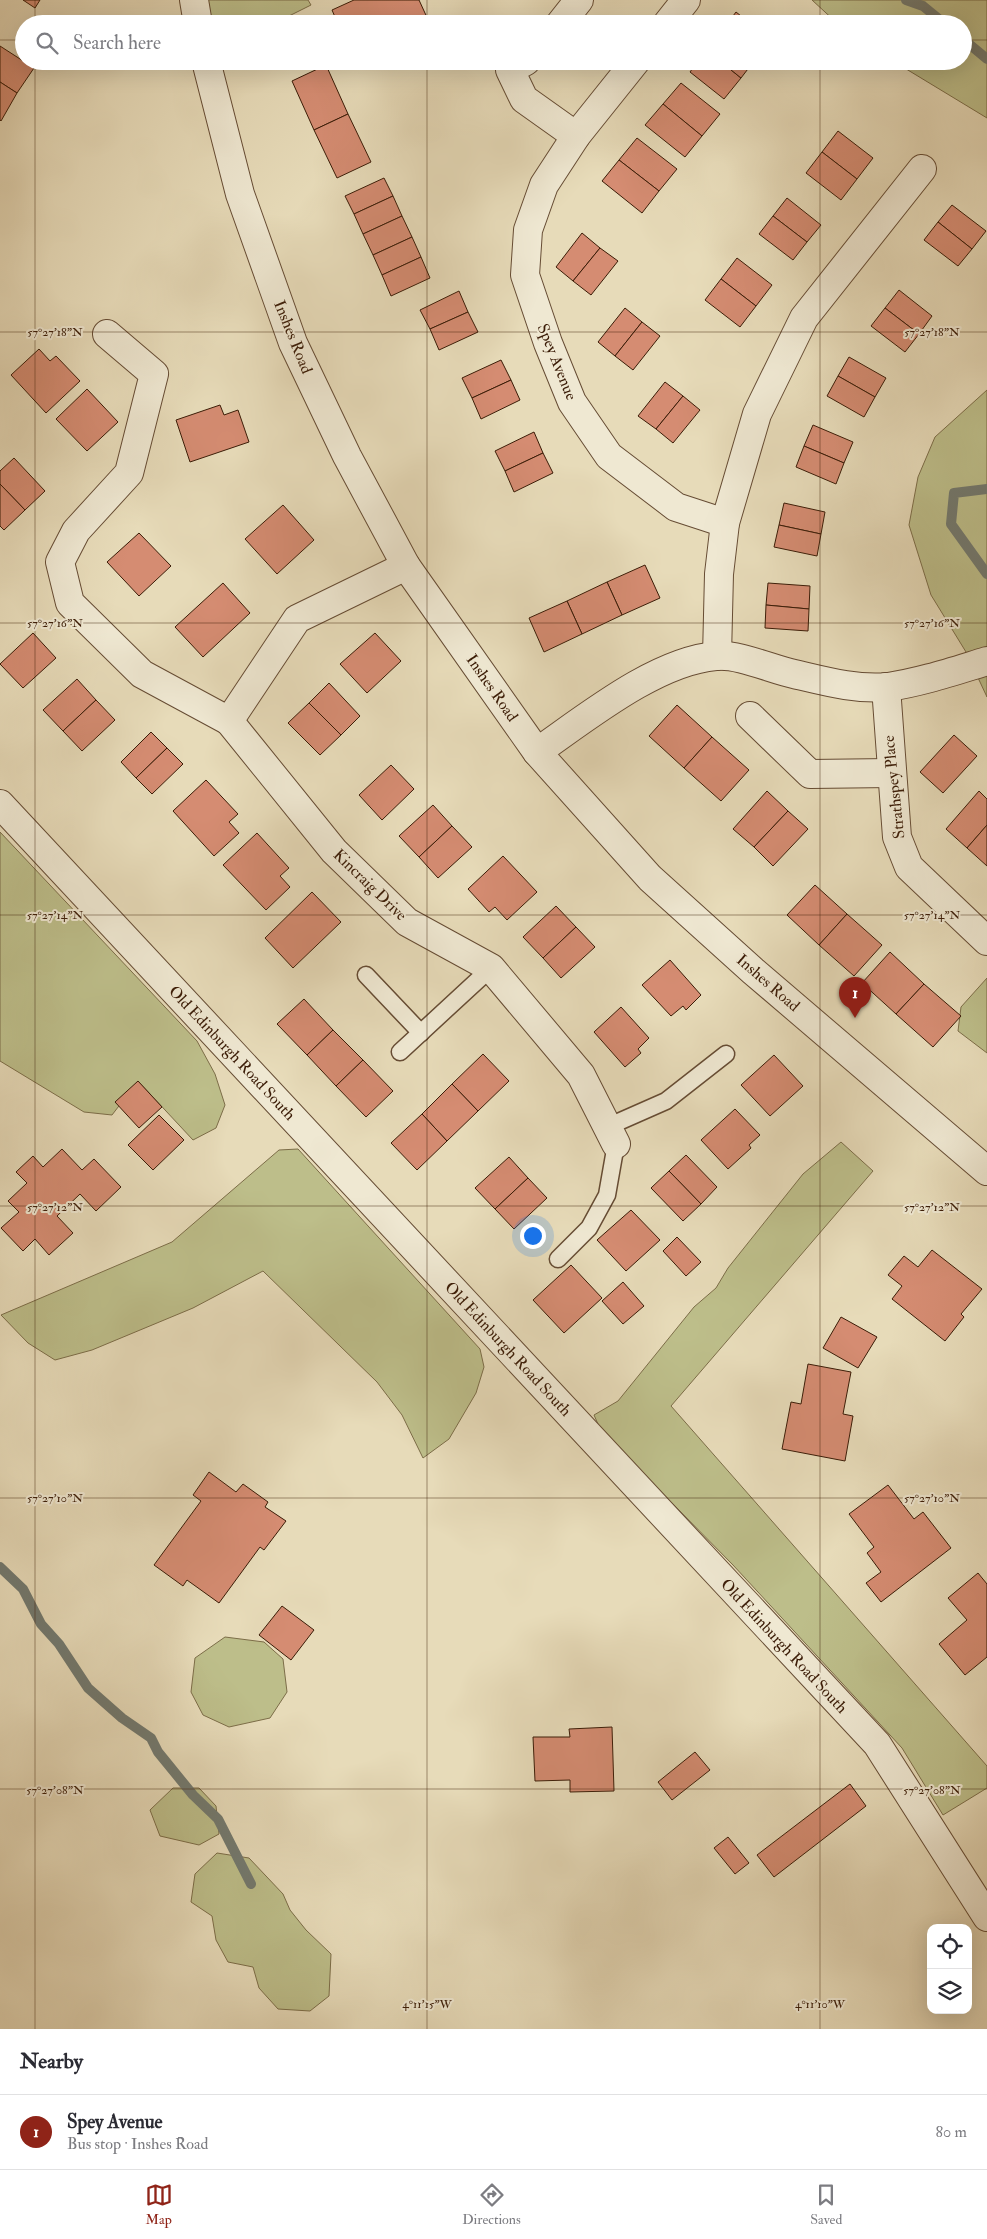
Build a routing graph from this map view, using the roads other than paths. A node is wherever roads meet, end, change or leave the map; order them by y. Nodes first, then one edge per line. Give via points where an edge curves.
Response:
1 (194, 0) edge
2 (579, 0) edge
3 (686, 0) edge
4 (196, 15) edge
5 (567, 15) edge
6 (674, 15) edge
7 (208, 70) edge
8 (510, 70) edge
9 (629, 70) edge
10 (576, 136) junction
11 (922, 169) dead end
12 (107, 334) dead end
13 (725, 523) junction
14 (406, 566) junction
15 (717, 656) junction
16 (987, 661) edge
17 (886, 687) junction
18 (750, 716) dead end
19 (229, 721) junction
20 (537, 752) junction
21 (891, 773) junction
22 (0, 804) edge
23 (987, 941) edge
24 (491, 968) junction
25 (366, 975) dead end
26 (421, 1033) junction
27 (400, 1052) dead end
28 (726, 1054) dead end
29 (612, 1136) junction
30 (987, 1171) edge
31 (558, 1259) dead end
32 (987, 1917) edge

1 - 4 street
2 - 5 street
3 - 6 street
7 - 14 street, Inshes Road via 240,194 293,343 347,456
8 - 10 street via 524,99
9 - 10 street, Spey Avenue
10 - 13 street, Spey Avenue via 544,185 528,230 525,275 548,343 572,402 609,456 676,507
11 - 13 street via 804,318 757,414
12 - 19 street, Kincraig Drive via 154,374 129,473 76,532 60,562 70,603 142,674
13 - 15 street via 719,574
14 - 19 street via 297,619
14 - 20 street, Inshes Road
15 - 17 street via 845,685
15 - 20 street via 670,666 592,713
16 - 17 street via 931,678
17 - 21 street, Strathspey Place
18 - 21 street via 810,774
19 - 24 street, Kincraig Drive via 334,851 407,922
20 - 30 street, Inshes Road via 650,878 753,971
21 - 23 street, Strathspey Place via 897,838 908,867
22 - 32 street, Old Edinburgh Road South via 877,1744
24 - 26 lane
24 - 29 street, Kincraig Drive via 581,1075
25 - 26 lane
26 - 27 lane
28 - 29 lane via 666,1101
29 - 31 lane via 607,1195 589,1228

